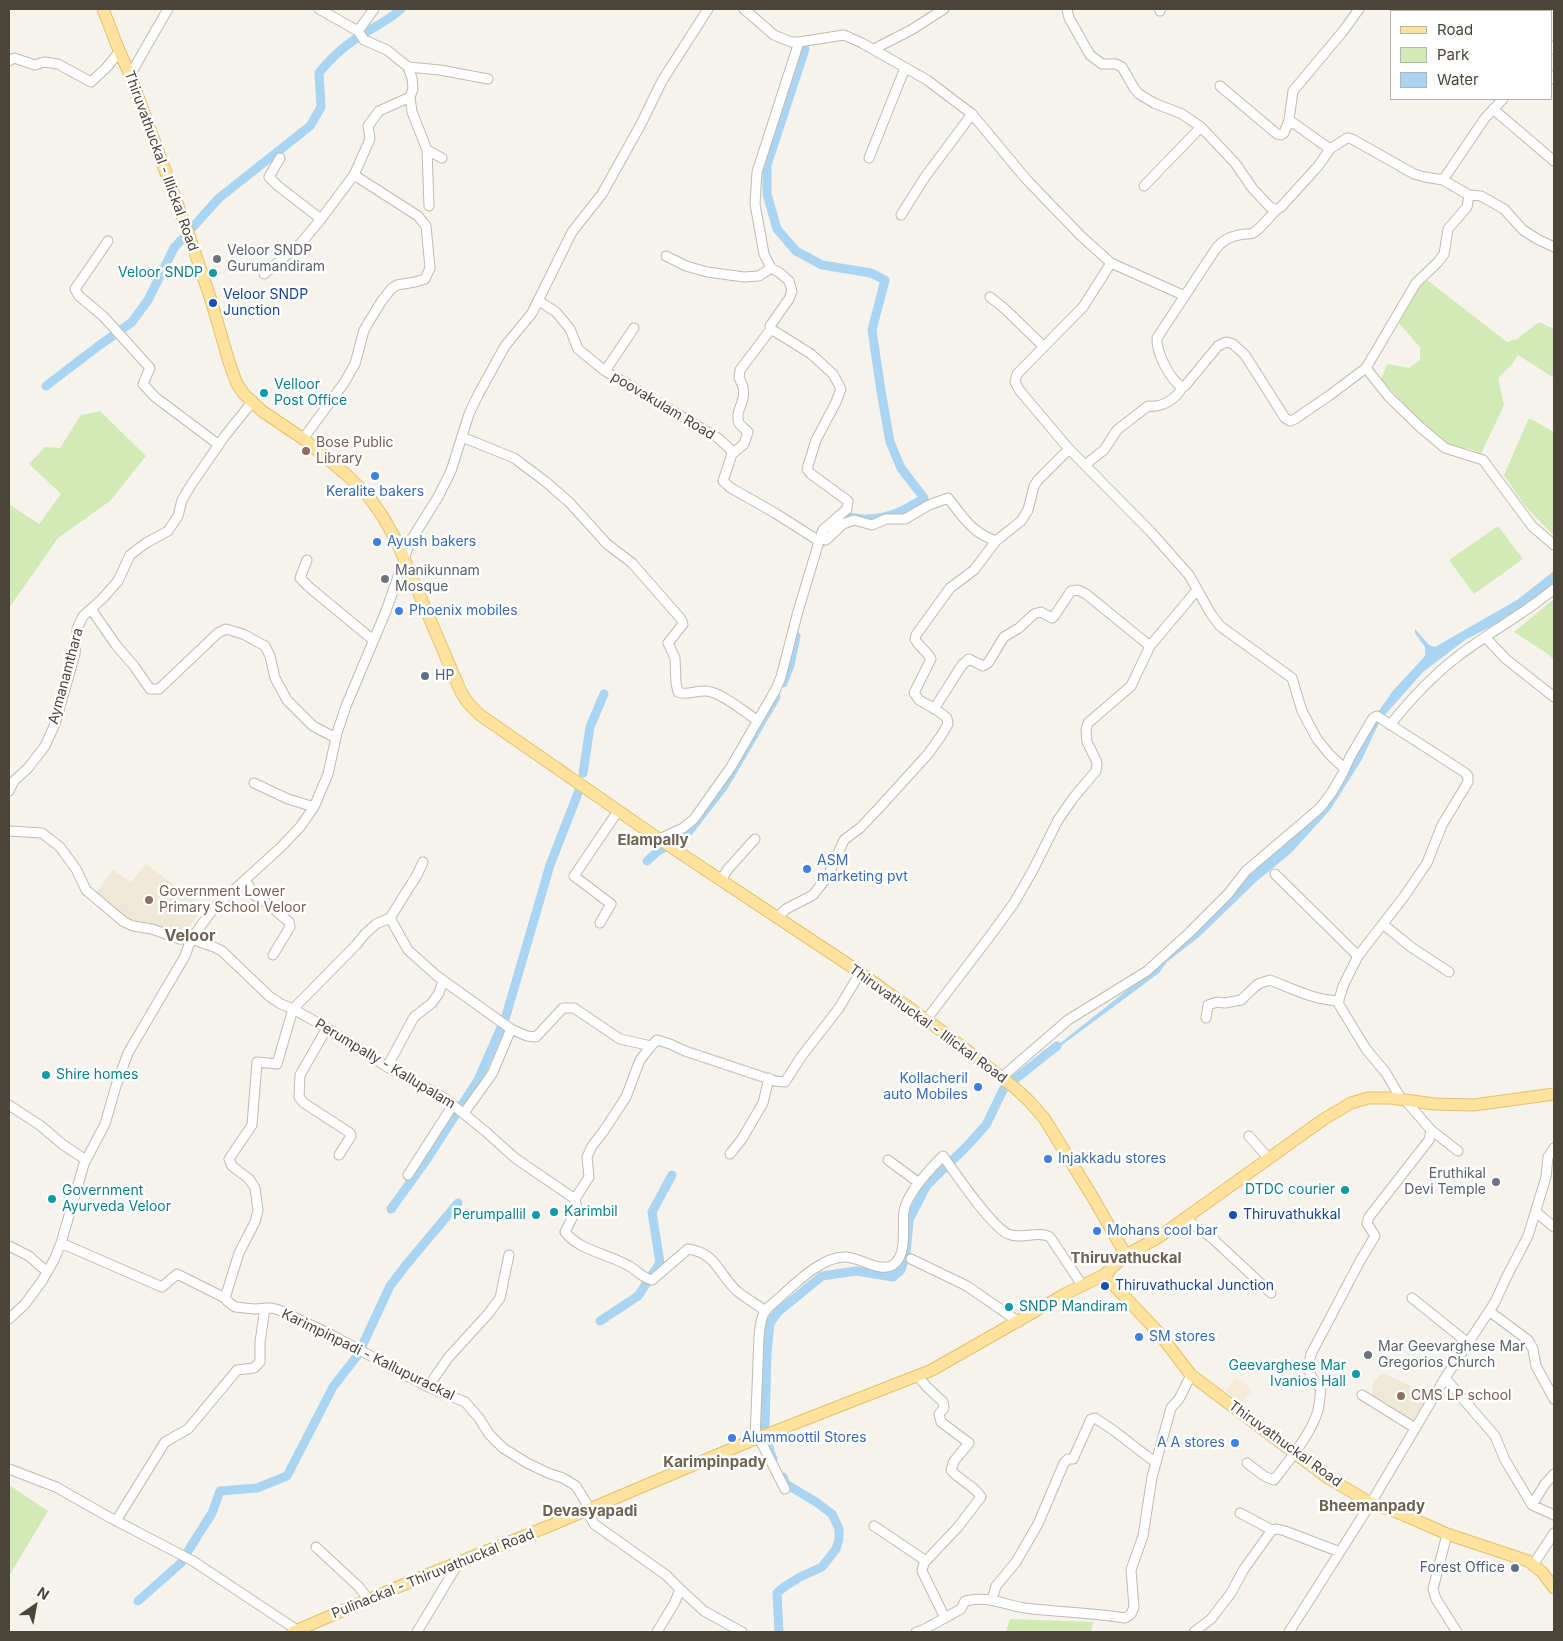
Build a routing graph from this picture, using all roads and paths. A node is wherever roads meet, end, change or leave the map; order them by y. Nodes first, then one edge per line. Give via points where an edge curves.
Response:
1 (104, 9) edge
2 (168, 9) edge
3 (319, 9) edge
4 (374, 9) edge
5 (708, 9) edge
6 (744, 9) edge
7 (944, 9) edge
8 (1066, 9) edge
9 (1360, 9) edge
10 (360, 34) junction
11 (799, 42) junction
12 (874, 50) junction
13 (120, 52) junction
14 (9, 61) edge
15 (408, 67) junction
16 (905, 68) junction
17 (130, 75) junction
18 (488, 79) dead end
19 (1220, 86) dead end
20 (410, 97) junction
21 (1502, 100) edge
22 (1493, 109) junction
23 (972, 114) junction
24 (1289, 120) junction
25 (1201, 128) junction
26 (427, 150) junction
27 (1330, 150) junction
28 (280, 158) dead end
29 (442, 158) dead end
30 (869, 158) dead end
31 (1554, 161) edge
32 (354, 175) junction
33 (1443, 180) junction
34 (1144, 186) dead end
35 (1469, 195) junction
36 (429, 206) dead end
37 (1275, 209) junction
38 (901, 215) dead end
39 (321, 219) junction
40 (108, 241) dead end
41 (1554, 247) edge
42 (666, 256) dead end
43 (1111, 263) junction
44 (771, 268) junction
45 (264, 274) dead end
46 (1185, 296) junction
47 (990, 297) dead end
48 (539, 301) junction
49 (634, 328) dead end
50 (771, 329) junction
51 (1044, 348) junction
52 (1366, 368) junction
53 (605, 371) junction
54 (1182, 387) junction
55 (253, 401) junction
56 (462, 436) junction
57 (303, 439) junction
58 (219, 445) junction
59 (1069, 449) junction
60 (732, 454) junction
61 (1085, 465) junction
62 (821, 539) junction
63 (996, 541) junction
64 (1554, 545) edge
65 (404, 559) junction
66 (307, 560) dead end
67 (1554, 589) edge
68 (1197, 590) junction
69 (91, 609) junction
70 (1485, 637) junction
71 (373, 640) junction
72 (1150, 646) junction
73 (1554, 697) edge
74 (934, 708) junction
75 (757, 720) junction
76 (1384, 721) junction
77 (336, 738) junction
78 (1345, 769) junction
79 (254, 783) dead end
80 (9, 791) edge
81 (314, 807) junction
82 (618, 811) junction
83 (9, 831) edge
84 (755, 840) dead end
85 (666, 843) junction
86 (422, 862) dead end
87 (1275, 874) dead end
88 (721, 880) junction
89 (246, 881) junction
90 (778, 917) junction
91 (390, 918) junction
92 (600, 923) dead end
93 (1384, 925) junction
94 (191, 939) junction
95 (273, 955) dead end
96 (1358, 956) junction
97 (1449, 972) dead end
98 (860, 973) junction
99 (443, 980) junction
100 (1339, 1001) junction
101 (293, 1008) junction
102 (1206, 1018) dead end
103 (926, 1020) junction
104 (505, 1025) junction
105 (327, 1028) junction
106 (650, 1046) junction
107 (388, 1067) junction
108 (769, 1078) junction
109 (1003, 1079) junction
110 (1554, 1094) edge
111 (1403, 1100) junction
112 (9, 1105) edge
113 (453, 1105) junction
114 (464, 1113) junction
115 (1431, 1130) junction
116 (1249, 1136) dead end
117 (1554, 1148) edge
118 (1458, 1152) dead end
119 (730, 1154) dead end
120 (339, 1155) dead end
121 (1269, 1159) junction
122 (86, 1160) junction
123 (888, 1160) dead end
124 (408, 1175) dead end
125 (919, 1183) junction
126 (575, 1199) junction
127 (1536, 1212) junction
128 (1184, 1218) junction
129 (1554, 1227) edge
130 (61, 1243) junction
131 (9, 1246) edge
132 (509, 1255) dead end
133 (1126, 1256) junction
134 (911, 1259) dead end
135 (47, 1272) junction
136 (1104, 1275) junction
137 (1082, 1286) junction
138 (1271, 1293) dead end
139 (225, 1298) junction
140 (1412, 1298) dead end
141 (265, 1308) junction
142 (766, 1311) junction
143 (1489, 1311) junction
144 (9, 1319) edge
145 (1019, 1322) junction
146 (1468, 1343) junction
147 (1191, 1375) junction
148 (918, 1376) junction
149 (1445, 1378) junction
150 (428, 1387) junction
151 (1362, 1395) dead end
152 (1554, 1399) edge
153 (1415, 1428) junction
154 (763, 1436) junction
155 (1294, 1454) junction
156 (1156, 1463) junction
157 (1247, 1463) dead end
158 (9, 1469) edge
159 (1554, 1474) edge
160 (785, 1489) dead end
161 (1371, 1503) junction
162 (1532, 1505) junction
163 (588, 1509) junction
164 (1240, 1513) dead end
165 (1554, 1515) edge
166 (116, 1521) junction
167 (874, 1526) dead end
168 (1272, 1530) junction
169 (1447, 1534) junction
170 (1554, 1534) edge
171 (316, 1547) dead end
172 (1340, 1552) junction
173 (926, 1561) junction
174 (459, 1562) junction
175 (1533, 1565) junction
176 (1554, 1588) edge
177 (680, 1589) junction
178 (368, 1599) junction
179 (992, 1600) junction
180 (945, 1618) junction
181 (295, 1631) edge
182 (417, 1632) edge
183 (657, 1632) edge
184 (742, 1632) edge
185 (922, 1632) edge
186 (1194, 1632) edge
187 (1289, 1632) edge
188 (1457, 1632) edge

1 - 13 main road, Thiruvathuckal - Illickal Road
2 - 17 street
3 - 10 street
4 - 10 street
5 - 48 street via 662,81 602,194 572,232
6 - 11 street via 774,35
7 - 12 street
8 - 25 street via 1090,55 1102,64 1122,67 1140,94 1182,114
9 - 24 street via 1293,91
10 - 15 street
11 - 12 street via 844,36
11 - 44 street via 757,172 755,204 764,254
12 - 16 street
13 - 14 street via 91,82 58,64 44,62 35,65 14,58
13 - 17 main road, Thiruvathuckal - Illickal Road
15 - 18 street
15 - 20 street via 413,89
16 - 23 street via 927,80
16 - 30 street
17 - 55 main road, Thiruvathuckal - Illickal Road via 211,300 233,375 244,394
19 - 24 street via 1277,134 1284,133
20 - 26 street via 412,112
20 - 32 street via 379,111 368,126 370,139
21 - 22 street
22 - 31 street
22 - 33 street
23 - 38 street
23 - 43 street via 1026,178
24 - 27 street
25 - 34 street
25 - 37 street via 1235,163 1253,189
26 - 29 street
26 - 36 street
27 - 33 street via 1347,138 1352,139 1414,174
27 - 37 street via 1281,207
28 - 39 street via 269,177
32 - 39 street
32 - 57 street via 418,216 426,226 430,268 425,279 397,285 381,302 364,330 355,364
33 - 35 street
35 - 41 street via 1481,196 1504,209 1523,230
35 - 52 street via 1467,206 1448,229 1444,254 1416,283
37 - 46 street via 1252,234 1224,240
39 - 45 street via 301,243
40 - 58 street via 75,289 150,368 142,384
42 - 44 street via 707,272 744,277 759,276
43 - 46 street
43 - 51 street via 1083,307
44 - 50 street via 789,281 792,291
46 - 54 street via 1156,338 1166,367 1176,384
47 - 51 street
48 - 53 street, poovakulam Road via 556,312 570,329 578,349
48 - 56 street via 505,346 478,395
49 - 53 street
50 - 60 street via 740,370 739,378 745,395 738,414 740,424 748,432 744,444
50 - 62 street via 811,354 834,374 841,389 816,440 807,469 848,501 847,509 823,530
51 - 59 street via 1017,374 1016,382 1020,392
52 - 54 street via 1290,421 1282,414 1245,355 1233,344 1226,342 1218,346
52 - 64 street via 1389,397 1445,448 1483,460 1532,526
53 - 60 street, poovakulam Road via 718,438
54 - 61 street via 1179,394 1168,402 1139,411 1117,430 1104,450
55 - 57 main road, Thiruvathuckal - Illickal Road via 262,411
55 - 58 street, Aymanamthara
56 - 65 street via 442,489 410,542
56 - 75 street via 514,458 546,482 570,503 606,544 632,563 681,619 683,624 668,644 675,658 678,692 718,694
57 - 65 main road, Thiruvathuckal - Illickal Road via 369,497
58 - 69 street, Aymanamthara via 182,500 178,516 168,531 130,556 118,581
59 - 61 street
59 - 63 street via 1034,486 1028,510 1021,521
60 - 62 street via 723,481
61 - 68 street via 1150,531 1189,575
62 - 63 street via 842,524 854,520 872,525 886,519 904,519 948,498 971,527
62 - 75 street via 781,677
63 - 74 street via 974,570 950,588 916,635 919,646 931,659 914,693 915,697
65 - 71 street
65 - 82 main road, Thiruvathuckal - Illickal Road via 468,703 480,715
66 - 71 street via 300,578
67 - 70 street
68 - 72 street
68 - 78 street via 1220,626 1292,678 1302,711 1317,738
69 - 77 street via 150,689 159,689 218,632 226,629 250,638 265,646 286,700 313,726
69 - 80 street, Aymanamthara via 83,616 77,629 75,654 55,724 45,746
70 - 73 street via 1506,659
70 - 76 street via 1458,656
71 - 77 street
72 - 74 street via 1086,594 1071,591 1052,618 1041,612 1034,614 1004,637 988,663 983,666 969,660 962,665
72 - 103 street via 1131,686 1087,724 1087,742 1096,760 1096,771 1058,820 1033,870 994,932
74 - 90 street via 947,718 948,724 928,754 860,828 844,840 818,890
75 - 85 street via 731,767 694,819
76 - 78 street via 1373,718
76 - 93 street via 1464,772 1468,782 1442,825 1427,863
77 - 81 street via 328,774
78 - 109 street via 1320,808 1246,871 1228,894 1175,946 1147,971 1068,1020
79 - 81 street
81 - 89 street via 300,827
82 - 85 main road, Thiruvathuckal - Illickal Road
82 - 92 street via 574,876 611,904
83 - 94 street, Perumpally - Kallupalam via 42,833 60,847 86,890 124,922 180,939
84 - 88 street
85 - 88 main road, Thiruvathuckal - Illickal Road
86 - 91 street
87 - 96 street
88 - 90 main road, Thiruvathuckal - Illickal Road
89 - 94 street via 214,908
89 - 95 street via 254,895 289,922 290,927
90 - 98 main road, Thiruvathuckal - Illickal Road
91 - 99 street via 408,950
91 - 101 street via 365,934
93 - 96 street
93 - 97 street
94 - 101 street, Perumpally - Kallupalam via 222,952 269,996
94 - 122 street via 185,956 128,1053 106,1124
96 - 100 street
98 - 103 main road, Thiruvathuckal - Illickal Road
98 - 108 street via 786,1082
99 - 104 street
99 - 107 street via 432,1004 414,1017
100 - 102 street via 1303,994 1270,980 1258,984 1241,1000 1208,1005
100 - 111 street via 1366,1049
101 - 105 street, Perumpally - Kallupalam
101 - 139 street via 277,1064 257,1062 252,1125 229,1159 255,1188 258,1210 239,1253
103 - 109 main road, Thiruvathuckal - Illickal Road
104 - 106 street via 536,1037 564,1008 574,1008 620,1039
104 - 114 street via 492,1074
105 - 107 street, Perumpally - Kallupalam
105 - 120 street via 300,1076 299,1096 304,1103 350,1133 350,1139
106 - 108 street via 657,1040
106 - 126 street via 640,1060 626,1097 592,1146 587,1158 589,1177
107 - 113 street, Perumpally - Kallupalam
108 - 119 street via 763,1103
109 - 133 main road, Thiruvathuckal - Illickal Road via 1036,1108 1055,1134
110 - 111 main road, Pulinackal - Thiruvathuckal Road via 1456,1106
111 - 115 street
111 - 121 main road, Pulinackal - Thiruvathuckal Road via 1378,1097 1351,1103
112 - 122 street
113 - 114 street, Perumpally - Kallupalam
113 - 124 street
114 - 126 street, Perumpally - Kallupalam via 515,1158
115 - 118 street
115 - 155 street via 1429,1140 1369,1217 1367,1223 1375,1236 1312,1354 1309,1368 1312,1379 1321,1389 1319,1407
116 - 121 street
117 - 127 street via 1548,1157
121 - 128 main road, Pulinackal - Thiruvathuckal Road
122 - 130 street
123 - 125 street
125 - 137 street via 944,1156 987,1215 1008,1234 1050,1236
125 - 142 street via 904,1209 903,1246 894,1264 884,1268 845,1257 830,1260 803,1276
126 - 142 street via 576,1208 565,1232 570,1238 652,1280 688,1249 698,1251 706,1254 736,1290
127 - 129 street
127 - 143 street via 1528,1236
128 - 133 main road, Pulinackal - Thiruvathuckal Road
128 - 138 street via 1212,1238
130 - 135 street
130 - 139 street, Karimpinpadi - Kallupurackal via 162,1287 177,1274
131 - 135 street via 29,1256
132 - 150 street via 500,1298 448,1358
133 - 136 main road, Pulinackal - Thiruvathuckal Road
134 - 145 street via 967,1286
135 - 144 street via 25,1304
136 - 137 main road, Pulinackal - Thiruvathuckal Road
136 - 147 main road, Thiruvathuckal Road via 1158,1332
137 - 145 main road, Pulinackal - Thiruvathuckal Road
139 - 141 street, Karimpinpadi - Kallupurackal via 235,1307
140 - 146 street
141 - 150 street, Karimpinpadi - Kallupurackal via 279,1310 330,1334
141 - 166 street via 260,1362 254,1368 237,1370 188,1429 165,1442
142 - 154 street via 759,1337
143 - 146 street
143 - 152 street via 1528,1340 1536,1366
145 - 148 main road, Pulinackal - Thiruvathuckal Road
146 - 149 street
147 - 155 main road, Thiruvathuckal Road
147 - 156 street via 1172,1408
148 - 154 main road, Pulinackal - Thiruvathuckal Road
148 - 173 street via 943,1402 941,1422 969,1443 951,1470 981,1497
149 - 153 street
149 - 162 street via 1495,1436 1505,1460
150 - 163 street, Karimpinpadi - Kallupurackal via 465,1402 503,1448 576,1486
151 - 153 street
153 - 161 street
154 - 160 street
154 - 163 main road, Pulinackal - Thiruvathuckal Road
155 - 157 street via 1274,1480
155 - 161 main road, Thiruvathuckal Road
156 - 179 street via 1113,1430 1095,1418 1091,1419 1073,1458 1064,1463 1038,1524 1016,1562 996,1586
156 - 179 street via 1143,1536 1131,1570 1134,1607 1131,1614 1125,1618 1024,1607
158 - 166 street via 56,1487
159 - 162 street
161 - 169 main road, Thiruvathuckal Road
161 - 172 street
162 - 165 street
163 - 174 main road, Pulinackal - Thiruvathuckal Road
163 - 177 street, Karimpinpadi - Kallupurackal via 594,1524 666,1575
164 - 168 street
166 - 181 street via 193,1561
167 - 173 street
168 - 172 street via 1276,1528
168 - 186 street via 1231,1593 1211,1619
169 - 175 main road, Thiruvathuckal Road
169 - 188 street via 1432,1589
170 - 175 street
171 - 178 street
172 - 187 street
173 - 180 street via 922,1571
174 - 178 main road, Pulinackal - Thiruvathuckal Road
174 - 182 street
175 - 176 main road, Thiruvathuckal Road
177 - 183 street
177 - 184 street, Karimpinpadi - Kallupurackal via 704,1611
178 - 181 main road, Pulinackal - Thiruvathuckal Road
179 - 180 street via 974,1598 965,1601 960,1609
180 - 185 street

